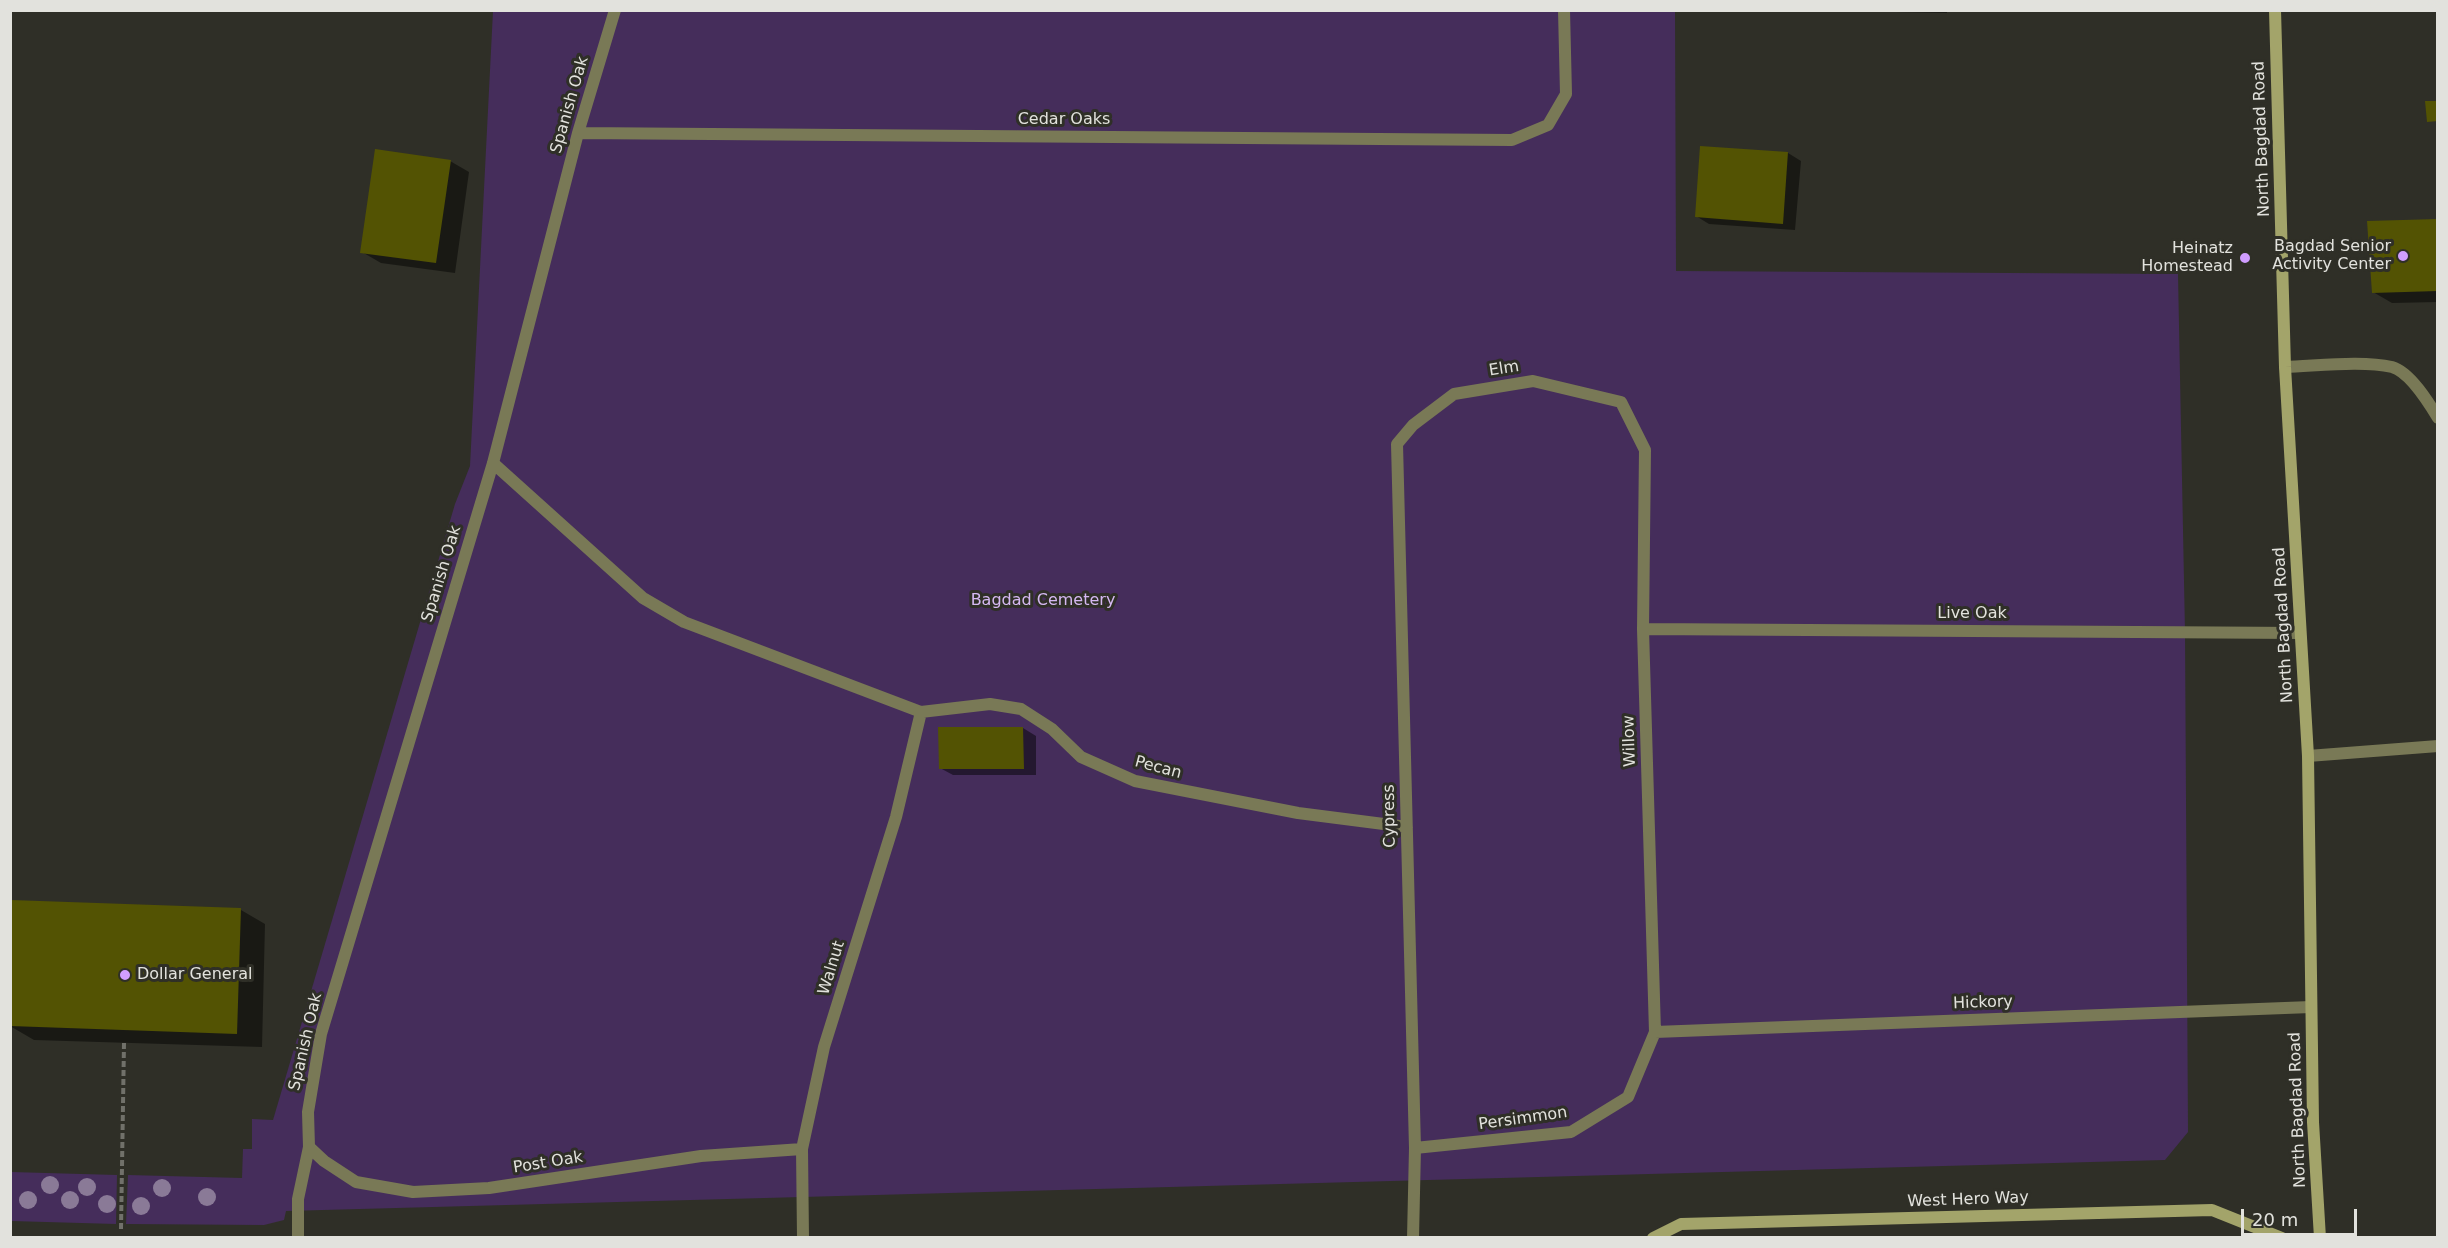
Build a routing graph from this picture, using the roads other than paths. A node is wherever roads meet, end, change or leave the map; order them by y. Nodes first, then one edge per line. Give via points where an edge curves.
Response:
1 (615, 10) edge
2 (1564, 10) edge
3 (2275, 10) edge
4 (578, 133) junction
5 (2285, 367) junction
6 (2438, 418) edge
7 (1645, 450) joint
8 (493, 463) junction
9 (1398, 484) joint
10 (1643, 629) junction
11 (2300, 633) junction
12 (921, 712) junction
13 (2438, 746) edge
14 (2308, 756) junction
15 (1407, 827) junction
16 (2311, 1007) junction
17 (1655, 1032) junction
18 (309, 1147) junction
19 (1415, 1148) junction
20 (802, 1149) junction
21 (298, 1238) edge
22 (803, 1238) edge
23 (1413, 1238) edge
24 (1653, 1238) edge
25 (2282, 1238) edge
26 (2320, 1238) edge

1 - 4 lane, Spanish Oak
2 - 4 lane, Cedar Oaks via 1566,94 1548,125 1512,140
3 - 5 main road, North Bagdad Road
4 - 8 lane, Spanish Oak
5 - 6 lane via 2394,368 2422,392
5 - 11 main road, North Bagdad Road
7 - 9 lane, Elm via 1621,402 1533,381 1454,394 1421,419 1397,444
7 - 10 lane, Willow
8 - 12 lane via 643,598 676,618
8 - 18 lane, Spanish Oak via 321,1034 308,1112
9 - 15 lane, Cypress
10 - 11 lane, Live Oak
10 - 17 lane, Willow
11 - 14 main road, North Bagdad Road
12 - 15 lane, Pecan via 990,704 1021,709 1052,729 1081,757 1135,781 1298,813
12 - 20 lane, Walnut via 896,816 824,1047
13 - 14 lane
14 - 16 main road, North Bagdad Road
15 - 19 lane, Cypress
16 - 17 lane, Hickory
16 - 26 main road, North Bagdad Road
17 - 19 lane, Persimmon via 1628,1097 1571,1132
18 - 20 lane, Post Oak via 356,1182 413,1192 489,1188 701,1156
18 - 21 lane, Spanish Oak via 298,1199
19 - 23 lane, Cypress
20 - 22 lane, Walnut
24 - 25 main road, West Hero Way via 1681,1224 2212,1210

